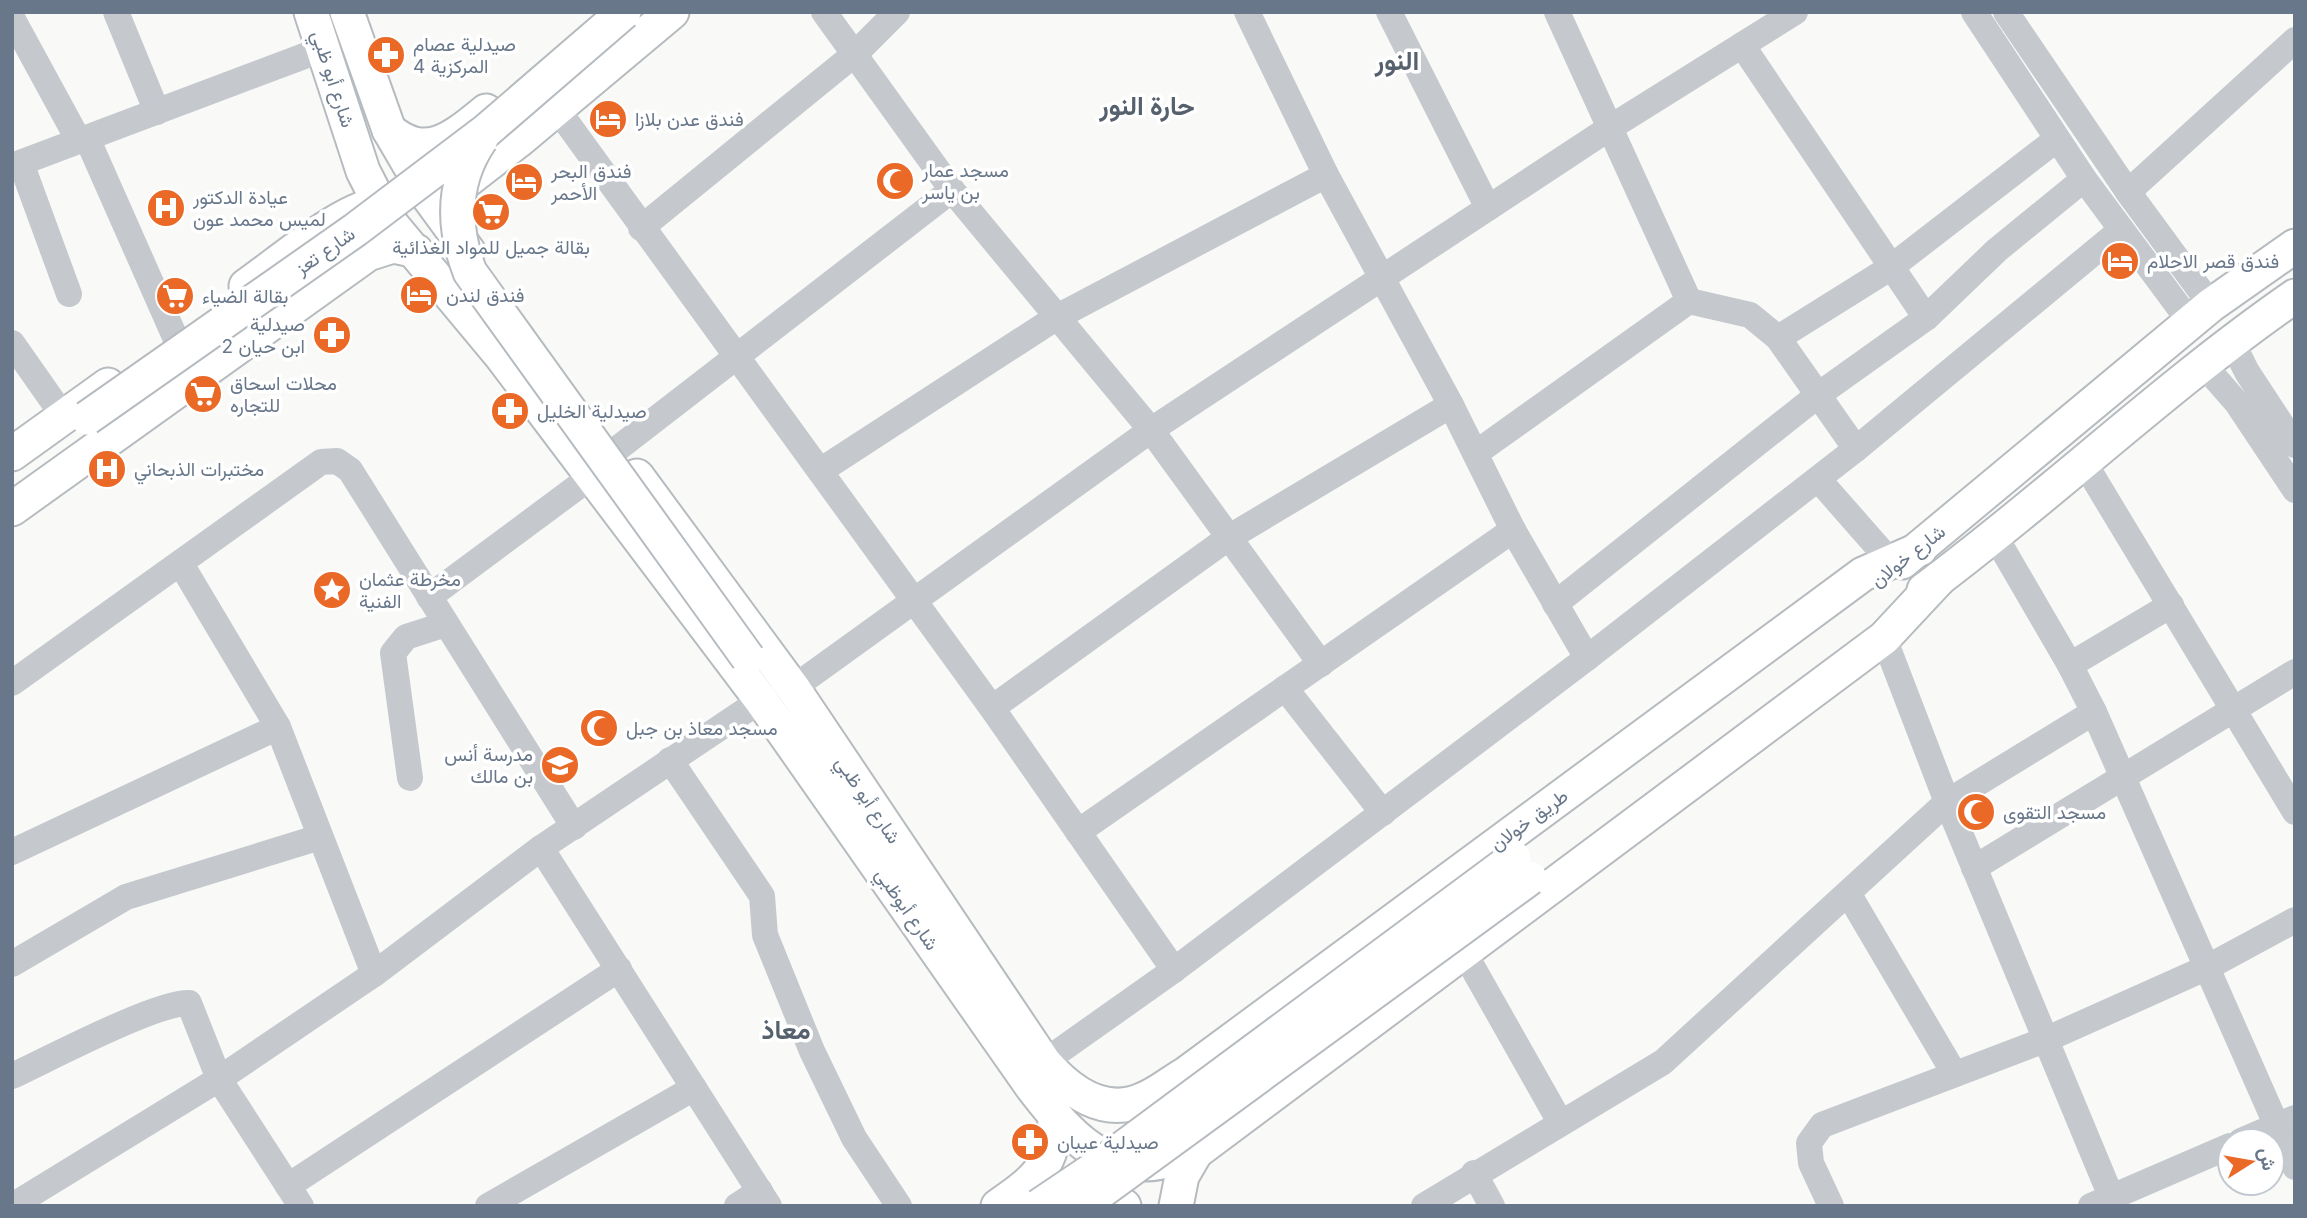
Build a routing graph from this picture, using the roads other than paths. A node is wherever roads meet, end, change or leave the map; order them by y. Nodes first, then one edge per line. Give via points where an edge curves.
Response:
1 (116, 12) edge
2 (311, 12) edge
3 (347, 12) edge
4 (603, 12) edge
5 (624, 12) edge
6 (672, 12) edge
7 (824, 12) edge
8 (897, 12) edge
9 (1247, 12) edge
10 (1389, 12) edge
11 (1556, 12) edge
12 (1795, 12) edge
13 (1974, 12) edge
14 (2006, 12) edge
15 (12, 18) edge
16 (1761, 22) edge
17 (2295, 40) edge
18 (1742, 45) junction
19 (856, 53) junction
20 (363, 60) junction
21 (327, 62) junction
22 (557, 109) junction
23 (157, 112) junction
24 (489, 119) junction
25 (1608, 129) junction
26 (389, 131) junction
27 (83, 139) junction
28 (2057, 139) junction
29 (518, 141) junction
30 (359, 158) junction
31 (17, 164) edge
32 (481, 171) junction
33 (1326, 175) junction
34 (2084, 179) junction
35 (952, 190) junction
36 (2128, 192) junction
37 (377, 203) junction
38 (435, 206) junction
39 (1488, 208) junction
40 (345, 217) junction
41 (641, 228) junction
42 (2121, 230) junction
43 (2295, 246) edge
44 (416, 251) junction
45 (471, 255) junction
46 (1890, 268) junction
47 (1382, 277) junction
48 (256, 279) junction
49 (69, 294) dead end
50 (2295, 296) edge
51 (1689, 301) junction
52 (2201, 313) junction
53 (281, 315) junction
54 (1057, 317) junction
55 (1926, 318) junction
56 (530, 333) junction
57 (175, 337) junction
58 (1778, 338) junction
59 (2231, 340) junction
60 (12, 343) edge
61 (502, 358) junction
62 (737, 358) junction
63 (2202, 363) junction
64 (1818, 395) junction
65 (1451, 405) junction
66 (82, 422) junction
67 (1152, 430) junction
68 (2295, 445) edge
69 (617, 449) junction
70 (1856, 449) junction
71 (1476, 453) junction
72 (12, 454) edge
73 (2085, 464) junction
74 (12, 470) edge
75 (820, 471) junction
76 (592, 476) junction
77 (1818, 479) junction
78 (2295, 490) edge
79 (12, 492) edge
80 (12, 509) edge
81 (1513, 530) junction
82 (1995, 536) junction
83 (1228, 538) junction
84 (1905, 555) junction
85 (181, 564) junction
86 (1940, 578) junction
87 (429, 597) junction
88 (916, 602) junction
89 (1555, 604) junction
90 (2171, 605) junction
91 (446, 624) junction
92 (1884, 638) junction
93 (1587, 658) junction
94 (1321, 664) junction
95 (2070, 665) junction
96 (2295, 672) edge
97 (12, 683) edge
98 (793, 688) junction
99 (1286, 688) junction
100 (761, 700) junction
101 (992, 708) junction
102 (2234, 710) junction
103 (2094, 712) junction
104 (278, 727) junction
105 (670, 760) junction
106 (410, 778) dead end
107 (2122, 778) junction
108 (1947, 802) junction
109 (1383, 813) junction
110 (2295, 813) edge
111 (574, 827) junction
112 (1078, 832) junction
113 (320, 837) junction
114 (541, 848) junction
115 (12, 852) edge
116 (1974, 867) junction
117 (1522, 868) junction
118 (1848, 893) junction
119 (2295, 920) edge
120 (1465, 954) junction
121 (12, 964) edge
122 (2208, 967) junction
123 (619, 969) junction
124 (1174, 970) junction
125 (374, 974) junction
126 (2045, 1040) junction
127 (1014, 1041) junction
128 (1044, 1062) junction
129 (1187, 1073) junction
130 (1954, 1073) junction
131 (12, 1076) edge
132 (219, 1079) junction
133 (694, 1088) junction
134 (1143, 1100) joint
135 (1055, 1116) junction
136 (1560, 1122) junction
137 (2285, 1122) edge
138 (1225, 1130) junction
139 (1196, 1152) junction
140 (2216, 1152) edge
141 (2295, 1167) edge
142 (1474, 1173) junction
143 (295, 1196) edge
144 (1032, 1196) edge
145 (765, 1198) edge
146 (2106, 1203) edge
147 (12, 1206) edge
148 (488, 1206) edge
149 (737, 1206) edge
150 (899, 1206) edge
151 (998, 1206) edge
152 (1082, 1206) edge
153 (1124, 1206) edge
154 (1176, 1206) edge
155 (1424, 1206) edge
156 (1492, 1206) edge
157 (1831, 1206) edge

1 - 23 street
2 - 21 main road, شارع أبو ظبي
3 - 20 main road, شارع أبو ظبي
4 - 24 main road
5 - 24 main road, شارع تعز, bridge
6 - 22 main road
7 - 19 street
8 - 19 street
9 - 33 street
10 - 39 street
11 - 25 street
12 - 16 street
13 - 28 street
14 - 36 street
15 - 27 street
16 - 18 street
17 - 36 street
18 - 25 street
18 - 46 street
19 - 35 street
19 - 41 street
20 - 21 main road via 354,80 341,81
20 - 26 main road, شارع أبو ظبي
21 - 23 street
21 - 30 main road, شارع أبو ظبي
22 - 29 main road
22 - 41 street
23 - 27 street
24 - 26 main road via 432,145 414,146
24 - 29 main road via 484,119 490,139 503,145
24 - 66 main road, شارع تعز, bridge via 355,230
24 - 100 main road, bridge via 467,163 457,198 461,248 470,272 748,658
25 - 39 street
25 - 51 street
26 - 38 main road, شارع أبو ظبي
27 - 31 street
27 - 57 street
28 - 34 street
28 - 46 street
29 - 32 main road
30 - 37 main road, شارع أبوظبي
30 - 38 main road via 395,190
30 - 40 main road
31 - 49 street
32 - 38 main road
32 - 45 main road via 470,189 466,210
33 - 47 street
33 - 54 street
34 - 42 street
34 - 55 street via 1997,250
35 - 54 street
35 - 62 street
36 - 52 street
37 - 38 main road
37 - 40 main road
37 - 44 main road, شارع أبوظبي
38 - 45 main road, شارع أبو ظبي
39 - 47 street
40 - 48 main road
41 - 62 street
42 - 52 street
42 - 70 street
43 - 52 main road, شارع خولان
44 - 53 main road via 393,246 368,254
44 - 61 main road, شارع أبوظبي
45 - 56 main road, شارع أبو ظبي
46 - 55 street
46 - 58 street
47 - 65 street
47 - 67 street
48 - 53 main road via 270,276 288,288 289,302
48 - 57 main road
50 - 59 main road, شارع خولان
51 - 58 street via 1750,315
51 - 71 street
52 - 84 main road, شارع خولان
53 - 80 main road
54 - 67 street
54 - 75 street
55 - 64 street
56 - 61 main road via 519,327 507,330 499,340
56 - 69 main road, شارع أبو ظبي
57 - 66 main road
58 - 64 street
59 - 63 main road, شارع خولان
59 - 68 street via 2246,372
60 - 66 street
61 - 76 main road, شارع أبوظبي
62 - 69 street
62 - 75 street
63 - 73 main road, شارع خولان
63 - 78 street via 2237,403
64 - 70 street
64 - 89 street
65 - 71 street
65 - 83 street
66 - 72 main road
66 - 74 main road, شارع تعز
66 - 79 main road, شارع تعز
67 - 83 street
67 - 88 street
69 - 98 main road, شارع أبو ظبي
70 - 77 street
71 - 81 street
73 - 82 main road, شارع خولان
73 - 90 street
75 - 88 street
76 - 87 street
76 - 100 main road, شارع أبوظبي
77 - 84 street
77 - 93 street
81 - 89 street
81 - 94 street
82 - 86 main road, شارع خولان
82 - 95 street
83 - 94 street
83 - 101 street
84 - 117 main road, شارع خولان
84 - 129 main road, طريق خولان via 1863,574
85 - 87 street via 321,462 337,461 350,470
85 - 97 street
85 - 104 street
86 - 92 main road
86 - 117 main road, شارع خولان
87 - 91 street
88 - 98 street
88 - 101 street
89 - 93 street
90 - 95 street
90 - 102 street
91 - 106 street via 406,637 393,653
91 - 111 street
92 - 108 street
92 - 120 main road
93 - 109 street
94 - 99 street
95 - 103 street
96 - 102 street
98 - 127 main road, شارع أبو ظبي
99 - 109 street
99 - 112 street
100 - 105 street
100 - 127 main road, شارع أبوظبي
101 - 112 street
102 - 107 street
102 - 110 street
103 - 107 street
103 - 108 street
104 - 113 street
104 - 115 street
105 - 111 street
105 - 150 street via 762,896 765,935 812,1051 854,1138
107 - 116 street
107 - 122 street
108 - 116 street
108 - 118 street
109 - 124 street
111 - 114 street
112 - 124 street
113 - 121 street via 126,897
113 - 125 street
114 - 123 street
114 - 125 street
116 - 126 street
117 - 144 main road, طريق خولان, bridge via 1100,1165
117 - 152 main road, bridge
118 - 130 street
118 - 136 street via 1663,1062
119 - 122 street
120 - 136 street
120 - 138 main road
122 - 126 street
122 - 137 street
123 - 133 street
123 - 143 street
124 - 128 street
125 - 132 street
126 - 130 street
126 - 146 street
127 - 128 main road, شارع أبو ظبي
127 - 135 main road, شارع أبوظبي
128 - 134 main road, شارع أبو ظبي via 1064,1085 1089,1100 1117,1105
129 - 134 main road, طريق خولان
129 - 138 main road
130 - 157 street via 1822,1125 1809,1143 1811,1163
131 - 132 street via 179,1003 189,1003
132 - 143 street
132 - 147 street
133 - 145 street
133 - 148 street
135 - 139 main road, شارع أبوظبي via 1077,1140 1104,1157 1135,1165 1167,1164
135 - 144 main road via 1055,1141
136 - 142 street
137 - 141 street
138 - 139 main road
139 - 154 main road via 1182,1176
140 - 146 street
142 - 155 street
142 - 156 street
144 - 151 main road, طريق خولان
144 - 153 main road via 1060,1181 1097,1189
145 - 149 street

